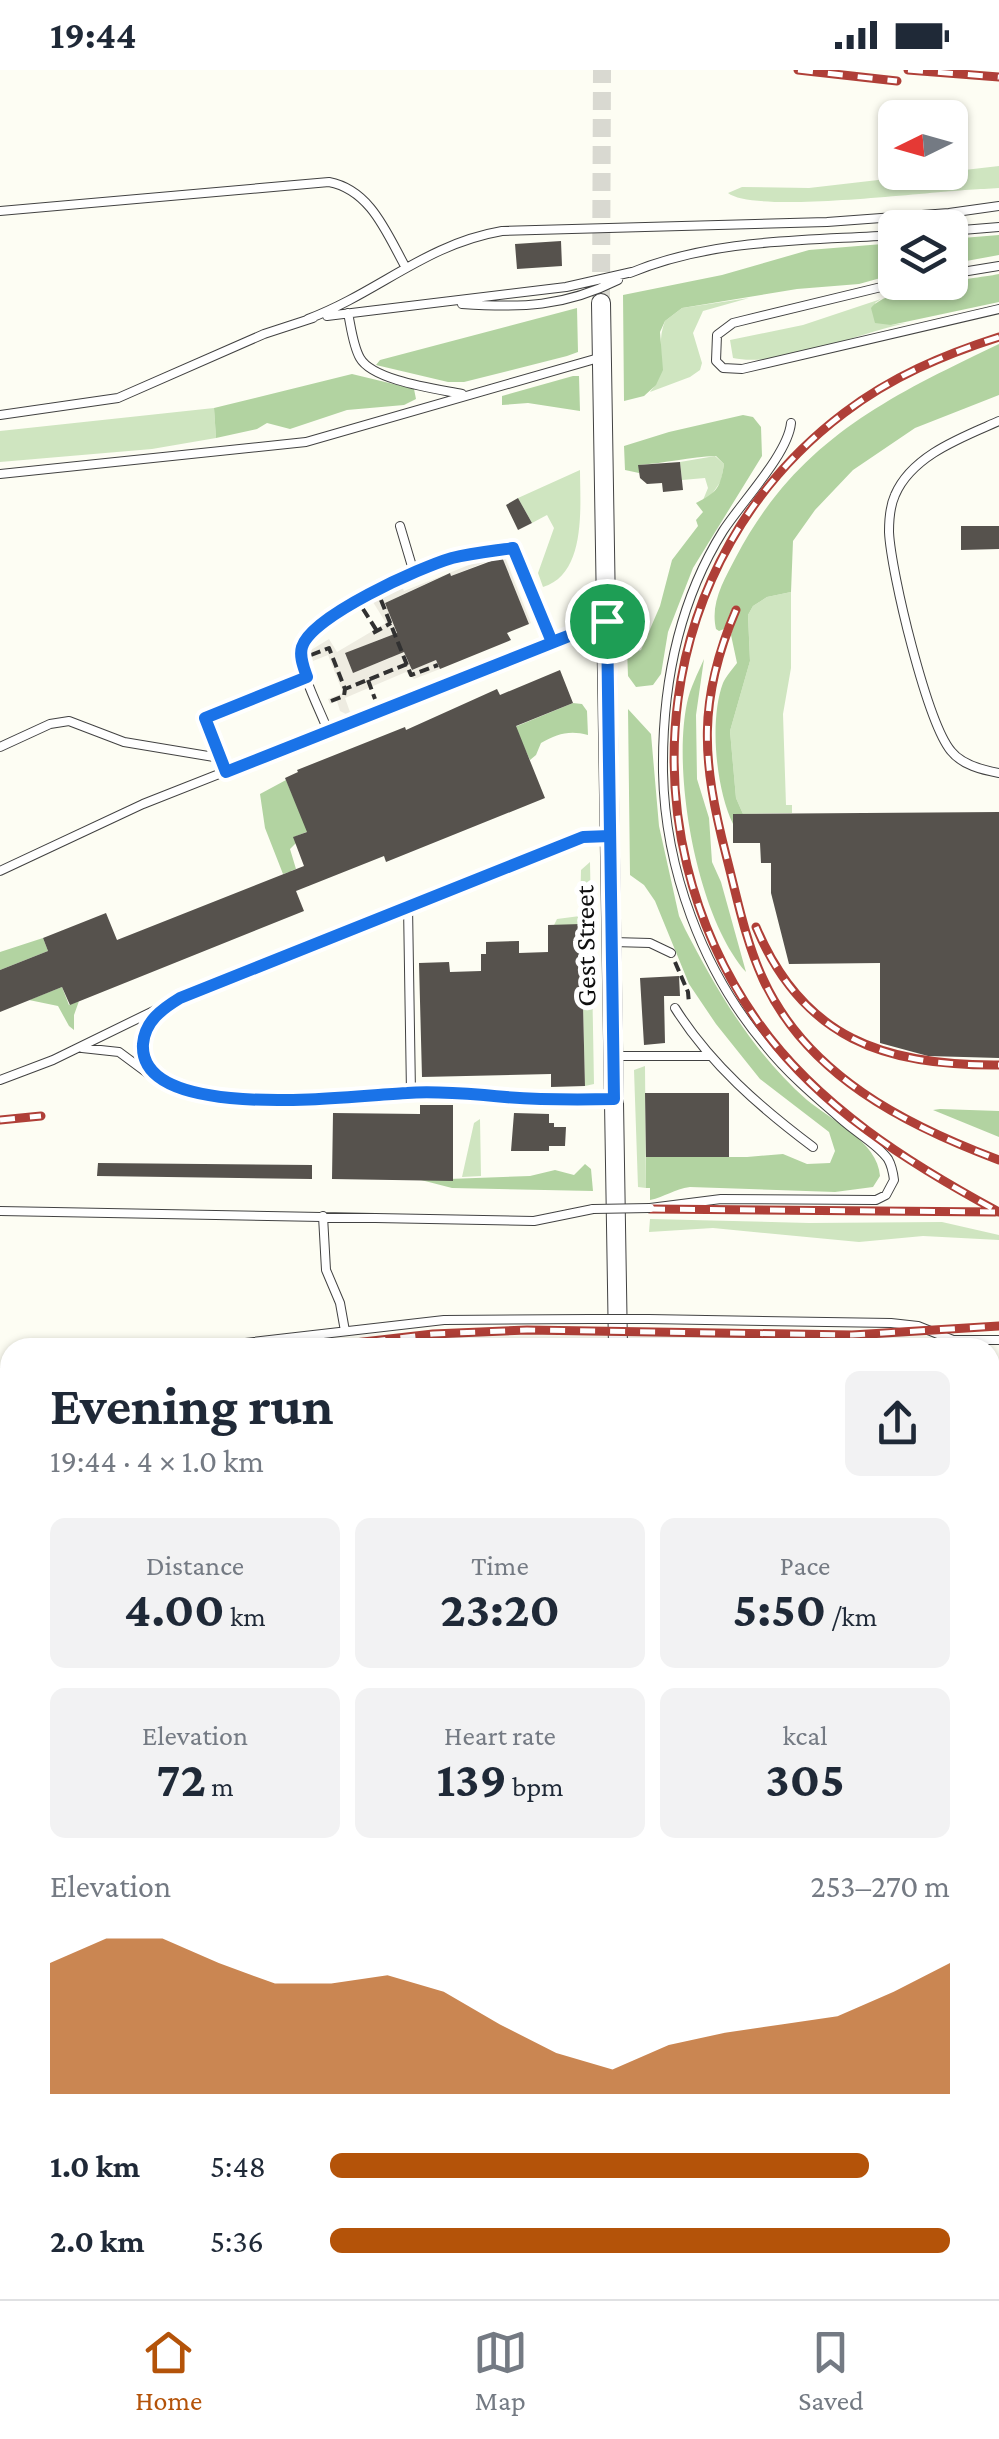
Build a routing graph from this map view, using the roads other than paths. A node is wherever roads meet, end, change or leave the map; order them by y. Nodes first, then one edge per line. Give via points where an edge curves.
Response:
1 (999, 206) edge
2 (0, 211) edge
3 (999, 228) edge
4 (968, 231) edge
5 (878, 236) edge
6 (999, 266) edge
7 (406, 268) junction
8 (968, 271) edge
9 (632, 272) junction
10 (878, 288) edge
11 (432, 304) junction
12 (601, 304) tunnel mouth
13 (999, 309) edge
14 (348, 313) junction
15 (308, 318) junction
16 (602, 357) junction
17 (467, 395) junction
18 (0, 414) edge
19 (999, 421) edge
20 (792, 424) dead end
21 (0, 474) edge
22 (400, 526) dead end
23 (414, 573) junction
24 (607, 621) junction
25 (552, 642) junction
26 (307, 677) junction
27 (328, 731) junction
28 (0, 747) edge
29 (220, 758) junction
30 (226, 772) junction
31 (999, 772) edge
32 (610, 836) junction
33 (0, 870) edge
34 (408, 906) junction
35 (612, 942) junction
36 (671, 953) road end
37 (180, 998) junction
38 (676, 1008) dead end
39 (74, 1050) junction
40 (614, 1056) junction
41 (711, 1056) junction
42 (0, 1080) edge
43 (162, 1082) junction
44 (410, 1092) junction
45 (614, 1099) junction
46 (813, 1147) dead end
47 (0, 1211) edge
48 (323, 1216) junction
49 (345, 1330) junction
50 (281, 1338) edge
51 (618, 1338) edge
52 (948, 1338) edge

1 - 7 lane via 881,219 502,232 455,242
2 - 7 lane via 329,182 366,202
3 - 4 lane
5 - 9 lane via 744,244
6 - 8 lane
7 - 15 lane
9 - 11 lane
9 - 11 lane via 570,300
10 - 13 lane via 733,323 717,334 718,365 742,370
11 - 14 lane
12 - 16 street, Gest Street
14 - 15 lane
14 - 17 lane via 366,365
15 - 18 lane via 118,398
16 - 17 lane
16 - 24 street, Gest Street
17 - 21 lane via 293,444
19 - 31 lane via 913,470 895,496 889,527 896,582 938,728 958,758
20 - 48 lane, bridge via 787,442 720,536 681,627 664,727 669,837 690,914 751,1028 798,1082 887,1158 894,1180 886,1195 721,1198 534,1221
22 - 23 lane
23 - 25 lane via 452,558 513,548
23 - 26 lane via 310,634 302,646
24 - 25 lane
24 - 32 street, Gest Street
25 - 27 lane
26 - 27 lane
26 - 29 lane via 205,718
27 - 30 lane
28 - 29 lane via 69,720 111,739
29 - 30 lane
30 - 33 lane
32 - 34 lane via 583,837
32 - 35 street, Gest Street
34 - 37 lane
34 - 44 lane
35 - 36 lane via 650,943
35 - 40 street, Gest Street
37 - 39 lane
37 - 43 lane via 156,1014 144,1039 146,1064
38 - 41 lane
39 - 42 lane
39 - 43 lane via 119,1052
40 - 41 lane
40 - 45 street, Gest Street
41 - 46 lane
43 - 44 lane via 232,1098
44 - 45 lane
45 - 51 street, Gest Street
47 - 48 lane
48 - 49 lane via 326,1270
49 - 50 lane
49 - 52 lane, bridge via 444,1320 591,1319 891,1323

